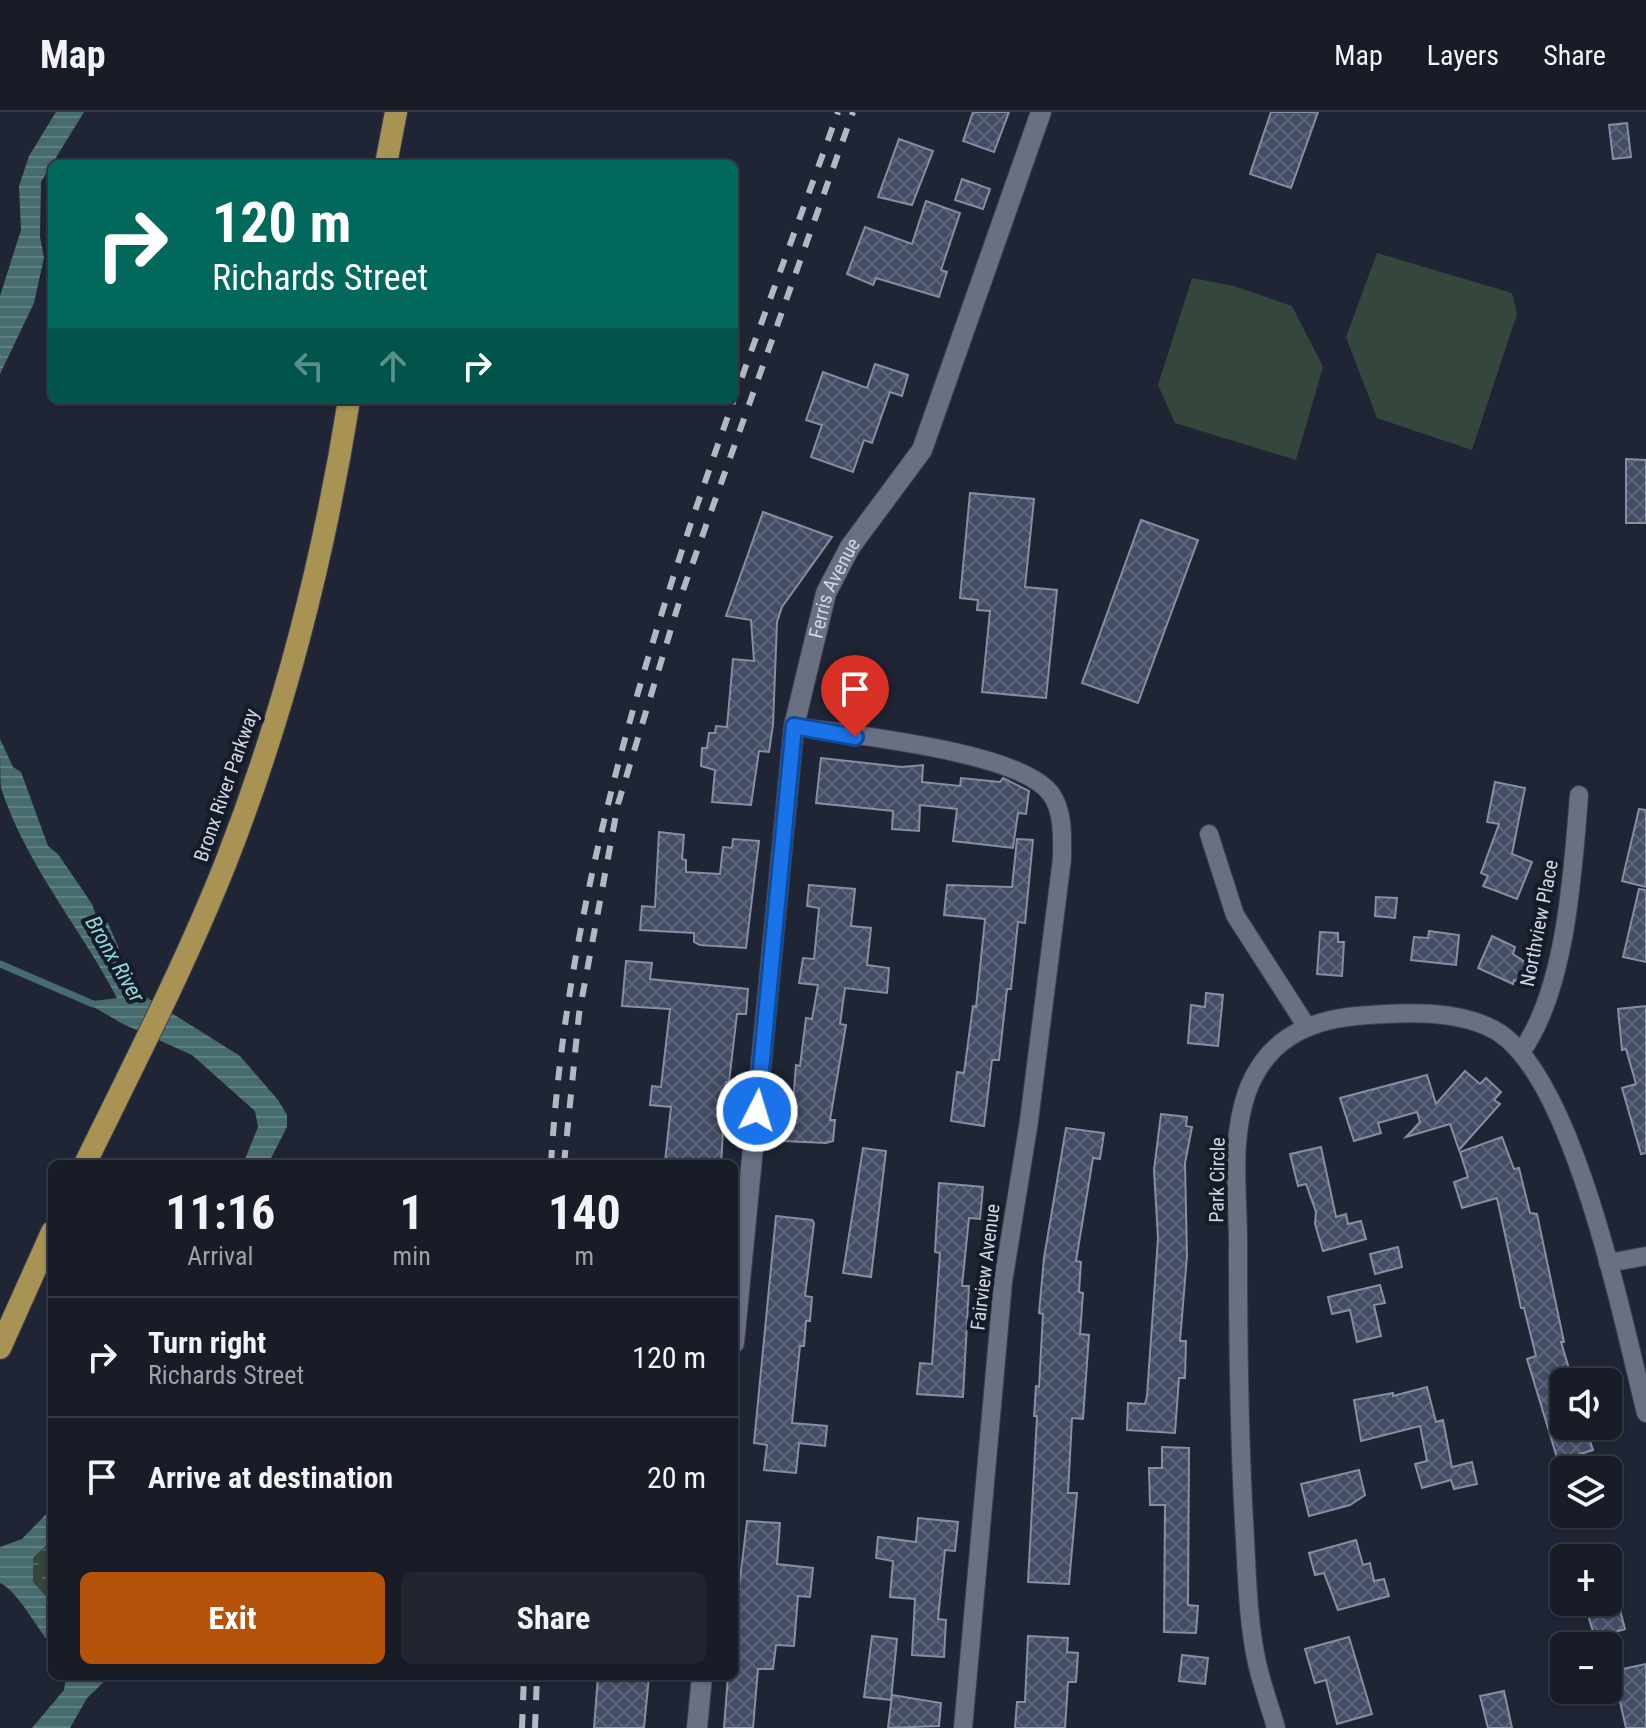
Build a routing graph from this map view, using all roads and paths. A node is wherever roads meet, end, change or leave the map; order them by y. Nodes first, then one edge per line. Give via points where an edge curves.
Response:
1 (396, 112) edge
2 (1041, 112) edge
3 (387, 155) edge
4 (348, 404) edge
5 (794, 726) junction
6 (1579, 795) dead end
7 (1209, 834) dead end
8 (1307, 1027) junction
9 (1521, 1052) junction
10 (87, 1160) edge
11 (48, 1241) edge
12 (1646, 1256) edge
13 (1608, 1263) junction
14 (738, 1302) edge
15 (0, 1348) edge
16 (1646, 1413) edge
17 (702, 1680) edge
18 (697, 1728) edge
19 (963, 1728) edge
20 (1276, 1728) edge

1 - 3 highway
2 - 5 street, Ferris Avenue via 922,450 850,547 826,593
4 - 10 highway, Bronx River Parkway via 320,550 240,824 179,970
5 - 14 street, Ferris Avenue
5 - 19 street, Fairview Avenue via 973,756 1031,775 1051,794 1058,815 1062,859 1003,1282
6 - 9 street, Northview Place via 1573,870 1552,986 1538,1029
7 - 8 street via 1235,915
8 - 9 street, Park Circle via 1412,1011 1475,1023 1500,1033
8 - 20 street, Park Circle via 1291,1033 1261,1063 1247,1092 1235,1148 1237,1410 1247,1593 1257,1663
9 - 13 street, Park Circle via 1547,1087
11 - 15 highway
12 - 13 street
13 - 16 street, Park Circle
17 - 18 street

